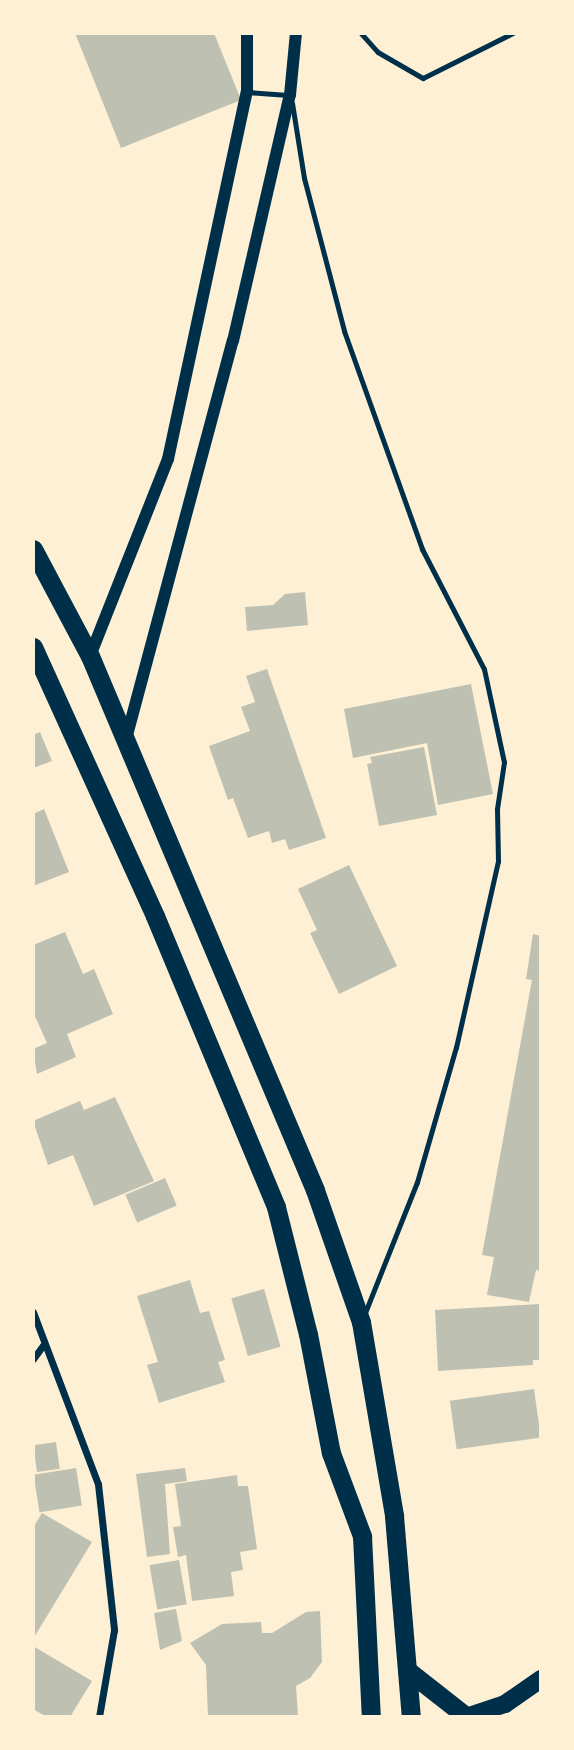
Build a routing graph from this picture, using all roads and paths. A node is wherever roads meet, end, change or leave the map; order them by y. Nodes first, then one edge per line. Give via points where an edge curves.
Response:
1 (247, 33) edge
2 (296, 33) edge
3 (361, 33) edge
4 (513, 33) edge
5 (247, 92) junction
6 (290, 95) junction
7 (33, 550) edge
8 (33, 647) edge
9 (90, 656) junction
10 (125, 743) junction
11 (33, 1312) edge
12 (361, 1322) junction
13 (43, 1345) junction
14 (33, 1359) edge
15 (407, 1670) junction
16 (541, 1679) edge
17 (99, 1717) edge
18 (371, 1717) edge
19 (411, 1717) edge
20 (466, 1717) edge

1 - 5 street
2 - 6 street
3 - 4 path via 378,52 423,78
5 - 6 lane
5 - 9 street via 168,459
6 - 10 street via 202,469
6 - 12 lane via 302,144 304,178 344,331 422,549 484,669 504,762 497,809 498,861 456,1047 417,1182
7 - 9 highway
8 - 18 highway via 155,916 276,1207 308,1334 331,1453 362,1536
9 - 10 highway
10 - 12 highway via 315,1190
11 - 13 street
12 - 15 highway via 394,1516
13 - 14 street
13 - 17 street via 98,1484 114,1630
15 - 19 highway
15 - 20 highway
16 - 20 main road via 505,1704

